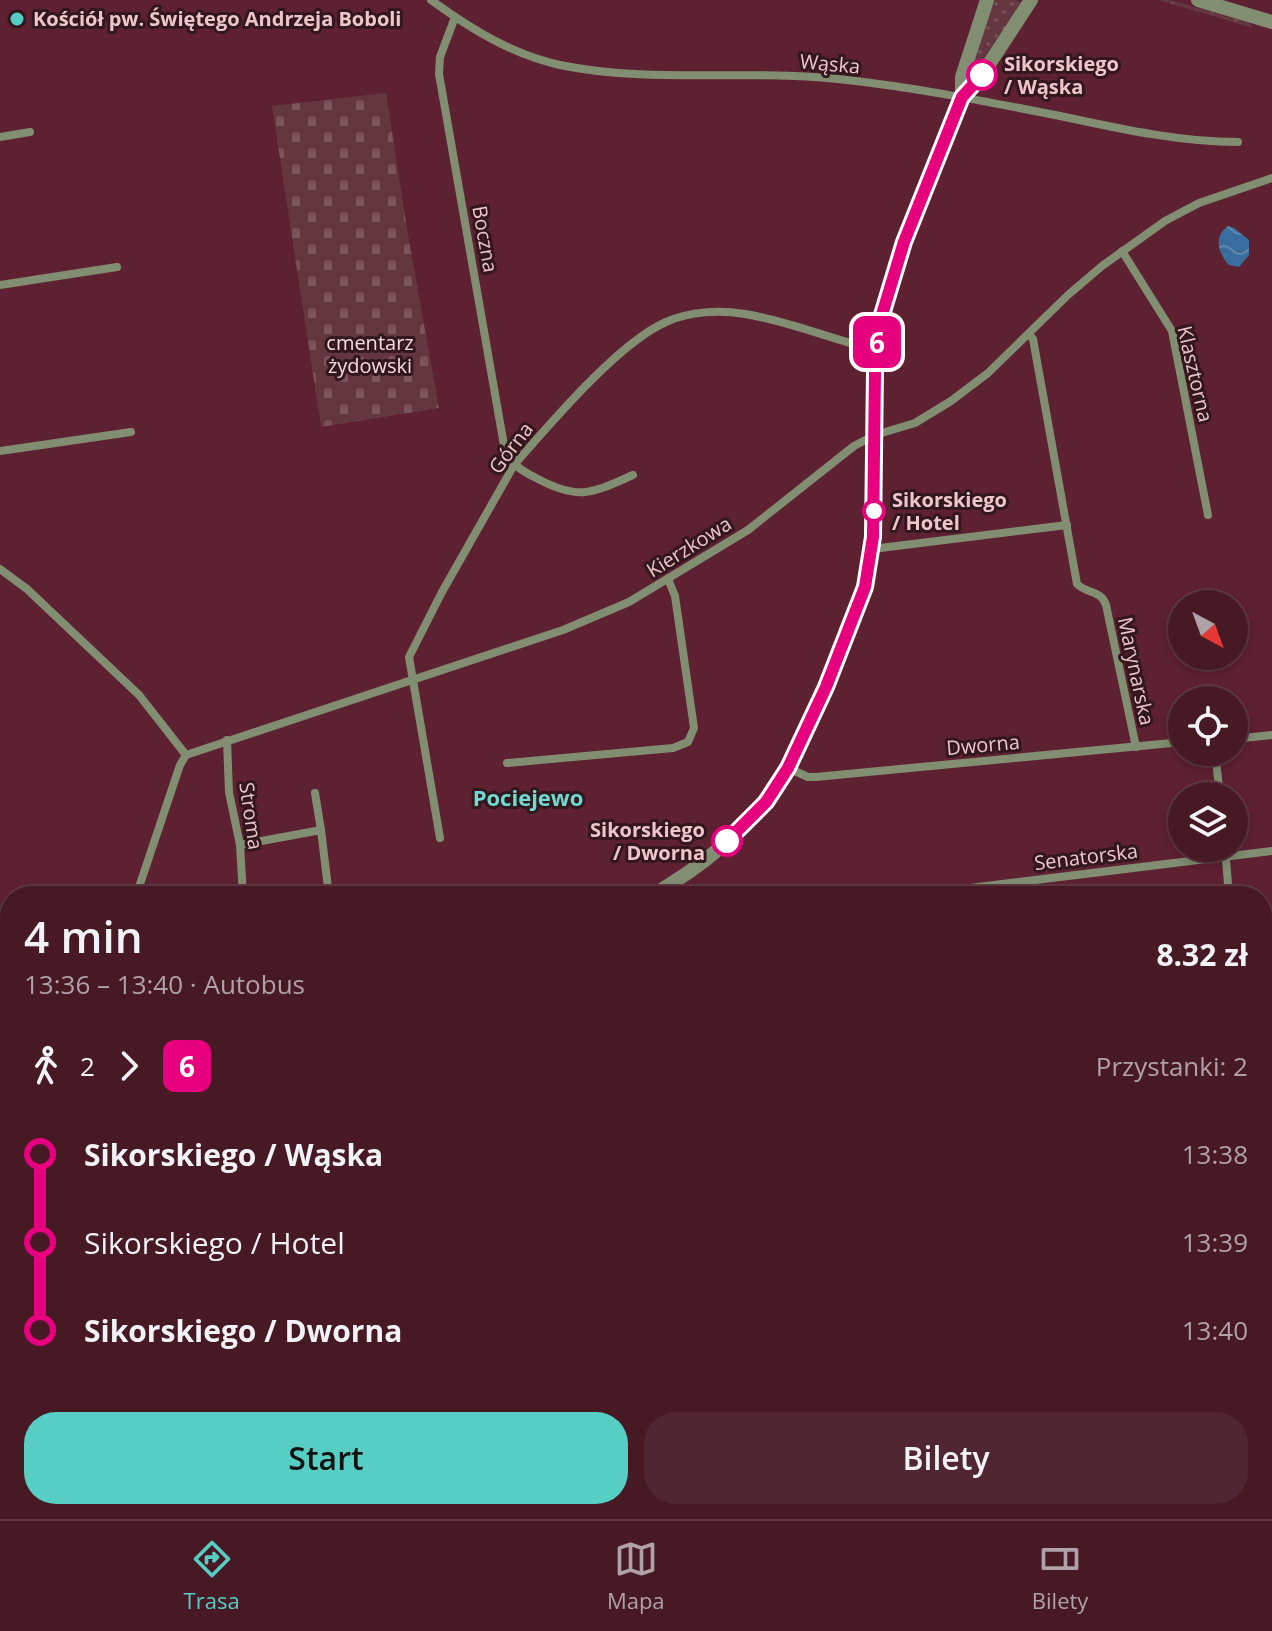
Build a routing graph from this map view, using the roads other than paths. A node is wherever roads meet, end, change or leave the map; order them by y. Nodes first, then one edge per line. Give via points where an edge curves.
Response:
1 (431, 0) edge
2 (987, 0) edge
3 (1031, 0) edge
4 (1198, 0) edge
5 (1230, 5) edge
6 (455, 17) junction
7 (1272, 22) edge
8 (962, 97) junction
9 (30, 132) dead end
10 (0, 137) edge
11 (1238, 142) dead end
12 (1272, 178) edge
13 (1122, 251) junction
14 (117, 267) dead end
15 (0, 285) edge
16 (1029, 334) junction
17 (876, 350) junction
18 (131, 432) dead end
19 (875, 435) junction
20 (0, 451) edge
21 (514, 465) junction
22 (633, 475) dead end
23 (1208, 515) dead end
24 (1067, 525) junction
25 (872, 549) junction
26 (0, 569) edge
27 (668, 579) junction
28 (412, 680) junction
29 (1272, 735) edge
30 (1248, 738) edge
31 (227, 740) junction
32 (1168, 744) edge
33 (1136, 747) junction
34 (186, 755) junction
35 (507, 763) dead end
36 (788, 768) junction
37 (315, 793) dead end
38 (321, 830) junction
39 (440, 838) dead end
40 (240, 845) junction
41 (1272, 851) edge
42 (1248, 852) edge
43 (1168, 860) edge
44 (1226, 862) edge
45 (139, 886) edge
46 (242, 886) edge
47 (328, 886) edge
48 (666, 886) edge
49 (978, 886) edge
50 (1228, 886) edge

1 - 6 street, Wąska
2 - 8 street via 962,77
3 - 8 street
4 - 5 street
5 - 7 street
6 - 8 street, Wąska via 511,49 597,71 826,78
6 - 21 street, Boczna via 439,74 503,445
8 - 11 street, Wąska via 1142,132
8 - 17 street via 890,281
9 - 10 street
12 - 13 street, Kierzkowa via 1188,208
13 - 16 street, Kierzkowa
13 - 23 street, Klasztorna via 1172,331
14 - 15 street
16 - 19 street, Kierzkowa via 988,373 932,414
16 - 24 street, Marynarska
17 - 19 street
17 - 21 street, Górna via 749,315 707,312 676,318 625,349
18 - 20 street
19 - 25 street
19 - 27 street, Kierzkowa via 832,461 748,530
21 - 22 street via 571,493 594,491
21 - 28 street, Górna via 412,647
24 - 25 street
24 - 33 street, Marynarska via 1077,584 1098,593 1106,605
25 - 36 street via 861,599
26 - 34 street via 139,695
27 - 28 street, Kierzkowa via 597,617
27 - 35 street via 694,728 688,742 673,748
28 - 31 street, Kierzkowa
28 - 39 street, Górna
29 - 30 street
31 - 34 street, Kierzkowa
31 - 40 street, Stroma via 231,805
32 - 33 street, Dworna
33 - 36 street, Dworna via 816,777
34 - 45 street
36 - 48 street via 743,827
37 - 38 street
38 - 40 street
38 - 47 street
40 - 46 street, Stroma
41 - 42 street, Senatorska
43 - 49 street, Senatorska
44 - 50 street

